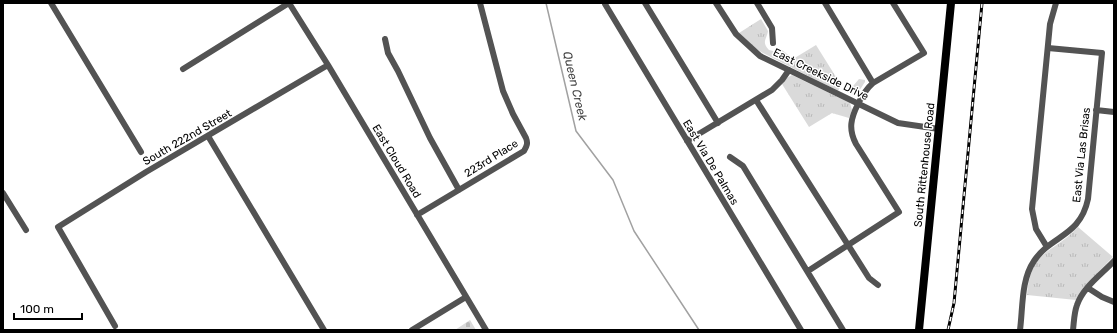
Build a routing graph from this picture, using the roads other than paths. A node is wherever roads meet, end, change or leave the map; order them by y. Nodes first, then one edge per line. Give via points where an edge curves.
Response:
1 (51, 3) edge
2 (289, 3) edge
3 (480, 3) edge
4 (645, 3) edge
5 (716, 3) edge
6 (757, 3) edge
7 (825, 3) edge
8 (893, 3) edge
9 (952, 3) edge
10 (1056, 3) edge
11 (605, 4) edge
12 (385, 39) dead end
13 (773, 43) dead end
14 (1048, 48) junction
15 (328, 65) junction
16 (182, 69) dead end
17 (789, 70) junction
18 (873, 83) junction
19 (756, 100) junction
20 (858, 104) junction
21 (1096, 110) junction
22 (1114, 112) edge
23 (718, 123) junction
24 (939, 129) junction
25 (208, 136) junction
26 (687, 142) junction
27 (141, 152) dead end
28 (730, 158) dead end
29 (459, 190) junction
30 (3, 193) edge
31 (417, 215) junction
32 (26, 230) dead end
33 (848, 245) junction
34 (1047, 247) junction
35 (1114, 260) edge
36 (808, 271) junction
37 (878, 285) dead end
38 (1088, 288) junction
39 (466, 297) junction
40 (1114, 302) edge
41 (115, 326) dead end
42 (324, 330) edge
43 (412, 330) edge
44 (486, 330) edge
45 (801, 330) edge
46 (844, 330) edge
47 (919, 330) edge
48 (1020, 330) edge
49 (1073, 330) edge

1 - 27 street
2 - 15 street, East Cloud Road
2 - 16 street
3 - 29 street, 223rd Place via 503,91 527,142 524,151
4 - 23 street
5 - 17 street, East Creekside Drive via 732,29 744,42 760,56
6 - 13 street via 772,28
7 - 18 street
8 - 18 street via 924,53
9 - 24 main road, South Rittenhouse Road
10 - 14 street via 1051,18
11 - 26 street, East Via De Palmas
12 - 29 street via 388,53
14 - 21 street, East Via Las Brisas via 1102,53
14 - 34 street via 1032,209 1036,229
15 - 25 street, South 222nd Street
15 - 31 street, East Cloud Road
17 - 19 street via 772,90
17 - 20 street, East Creekside Drive
18 - 20 street
19 - 23 street
19 - 33 street
20 - 24 street, East Creekside Drive via 898,123
20 - 33 street via 850,122 850,131 899,212
21 - 22 street
21 - 34 street, East Via Las Brisas via 1086,206 1074,228
23 - 26 street
24 - 47 main road, South Rittenhouse Road
25 - 41 street, South 222nd Street via 58,227
25 - 42 street
26 - 45 street, East Via De Palmas
28 - 36 street via 743,166
29 - 31 street, 223rd Place
30 - 32 street
31 - 39 street, East Cloud Road
33 - 36 street
33 - 37 street via 869,278
34 - 48 street, East Via Las Brisas via 1034,259 1028,271
35 - 38 street
36 - 46 street
38 - 40 street
38 - 49 street via 1076,306
39 - 43 street
39 - 44 street, East Cloud Road

